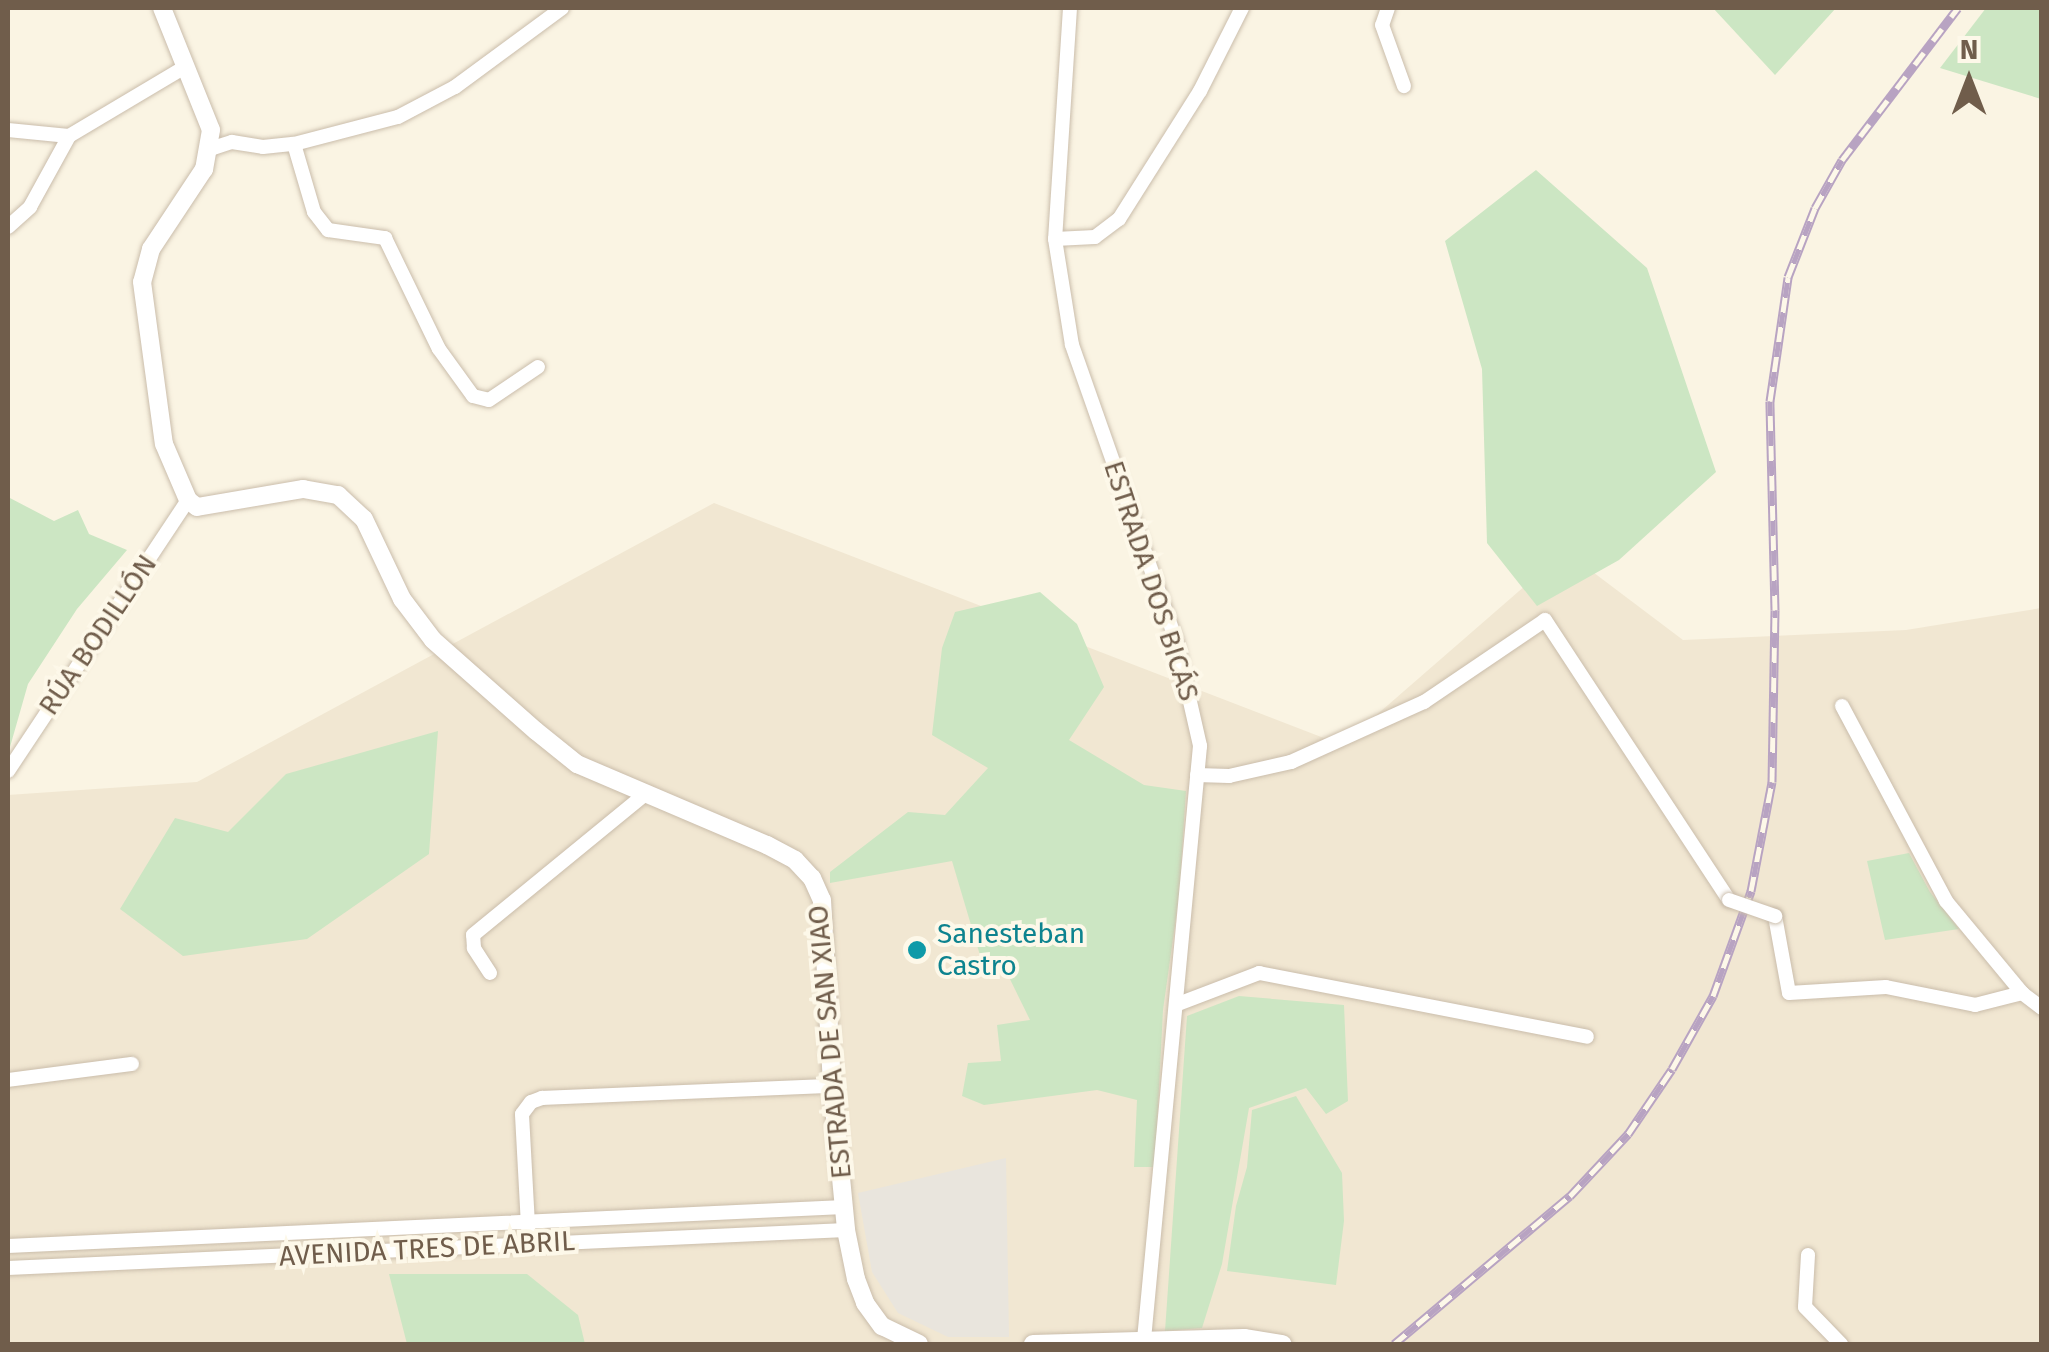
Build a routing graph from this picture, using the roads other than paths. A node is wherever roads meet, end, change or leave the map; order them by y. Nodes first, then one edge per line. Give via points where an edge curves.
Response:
1 (162, 8) edge
2 (562, 8) edge
3 (1070, 8) edge
4 (1242, 8) edge
5 (1388, 8) edge
6 (183, 68) junction
7 (1404, 86) dead end
8 (8, 130) edge
9 (68, 136) junction
10 (294, 144) junction
11 (210, 149) junction
12 (8, 227) edge
13 (1054, 238) junction
14 (538, 367) dead end
15 (188, 500) junction
16 (1842, 706) dead end
17 (8, 771) edge
18 (1197, 776) junction
19 (644, 795) junction
20 (490, 973) dead end
21 (2022, 993) junction
22 (1178, 1004) junction
23 (2042, 1008) edge
24 (1587, 1037) dead end
25 (132, 1064) dead end
26 (8, 1080) edge
27 (832, 1086) junction
28 (844, 1208) junction
29 (526, 1222) junction
30 (846, 1230) junction
31 (528, 1244) junction
32 (8, 1246) edge
33 (1808, 1255) dead end
34 (8, 1268) edge
35 (1144, 1340) junction
36 (918, 1344) edge
37 (1033, 1344) edge
38 (1284, 1344) edge
39 (1842, 1344) edge

1 - 6 street
2 - 10 street via 454,87 398,117
3 - 13 street, ESTRADA DOS BICÁS
4 - 13 street via 1200,91 1119,219 1095,237
5 - 7 street via 1382,25
6 - 9 street
6 - 11 street via 211,130
8 - 9 street
9 - 12 street via 30,207
10 - 11 street via 232,142
10 - 14 street via 314,212 328,230 385,238 438,349 472,396 488,400
11 - 15 street via 151,250 142,282 164,444
13 - 18 street, ESTRADA DOS BICÁS via 1072,345 1176,640 1200,746
15 - 17 street, RÚA BODILLÓN
15 - 19 street, ESTRADA DE SAN XIAO via 197,507 303,489 338,495 364,519 402,600 433,640 577,764
16 - 21 street via 1946,901
18 - 21 street, bridge via 1290,762 1424,702 1545,620 1729,900 1775,916 1789,993 1886,987 1974,1006
18 - 22 street, ESTRADA DOS BICÁS
19 - 20 street via 472,935
19 - 27 street, ESTRADA DE SAN XIAO via 766,844 812,878 822,900
21 - 23 street
22 - 24 street via 1259,973
22 - 35 street, ESTRADA DOS BICÁS
25 - 26 street
27 - 28 street, ESTRADA DE SAN XIAO
27 - 29 street via 542,1098 522,1114
28 - 29 street, AVENIDA TRES DE ABRIL
28 - 30 street, ESTRADA DE SAN XIAO
29 - 31 street
29 - 32 street, AVENIDA TRES DE ABRIL
30 - 31 street, AVENIDA TRES DE ABRIL
30 - 36 street, ESTRADA DE SAN XIAO via 865,1303 882,1326
31 - 34 street, AVENIDA TRES DE ABRIL
33 - 39 street via 1805,1308
35 - 37 street
35 - 38 street

